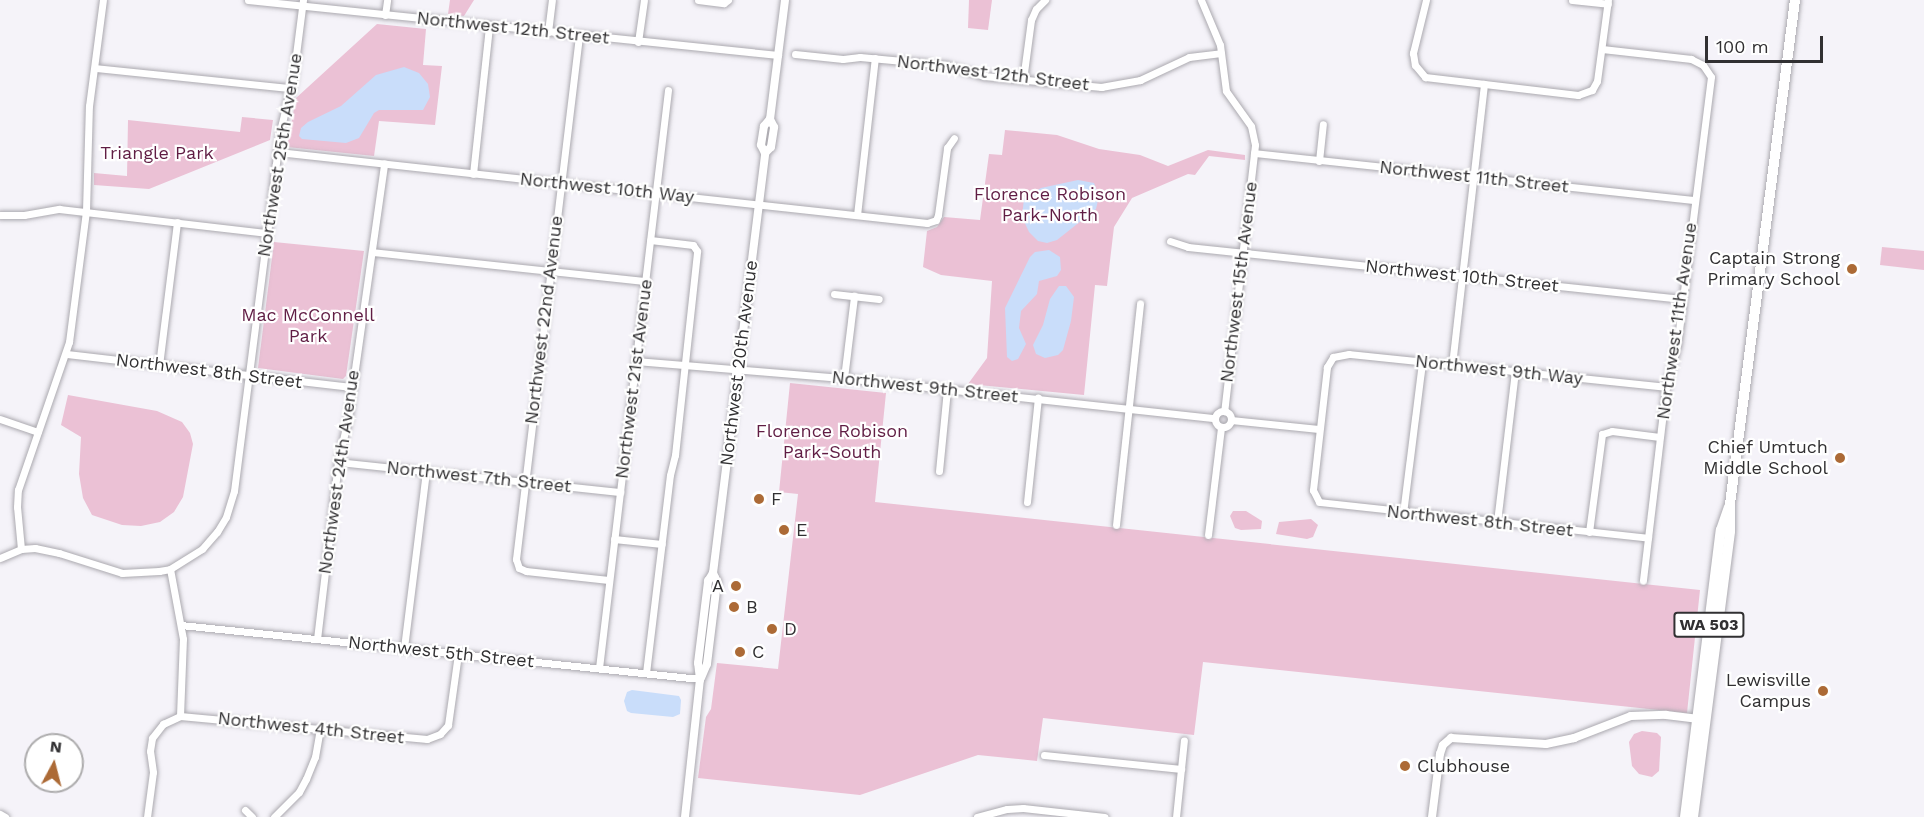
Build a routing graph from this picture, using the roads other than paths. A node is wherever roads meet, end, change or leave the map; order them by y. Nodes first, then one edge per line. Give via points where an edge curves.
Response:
1 (104, 0) edge
2 (248, 0) edge
3 (387, 0) edge
4 (552, 0) edge
5 (644, 0) edge
6 (698, 0) edge
7 (728, 0) edge
8 (785, 0) edge
9 (1201, 0) edge
10 (1426, 0) edge
11 (1572, 0) edge
12 (1795, 0) edge
13 (1042, 2) edge
14 (1608, 2) edge
15 (302, 3) edge
16 (385, 15) junction
17 (489, 26) junction
18 (548, 32) junction
19 (579, 36) junction
20 (638, 42) junction
21 (1602, 50) junction
22 (1221, 52) junction
23 (795, 54) dead end
24 (778, 55) junction
25 (875, 58) junction
26 (95, 68) junction
27 (1023, 80) junction
28 (1484, 84) junction
29 (290, 88) junction
30 (668, 90) dead end
31 (1323, 124) dead end
32 (954, 138) dead end
33 (278, 152) junction
34 (1254, 153) junction
35 (1319, 161) junction
36 (384, 164) junction
37 (474, 174) junction
38 (1474, 177) junction
39 (561, 183) junction
40 (656, 193) junction
41 (1695, 200) junction
42 (758, 204) junction
43 (86, 211) junction
44 (0, 214) edge
45 (857, 215) junction
46 (177, 222) junction
47 (268, 233) junction
48 (650, 240) junction
49 (1170, 241) dead end
50 (1242, 251) junction
51 (372, 252) junction
52 (550, 272) junction
53 (1462, 276) junction
54 (645, 281) junction
55 (834, 294) dead end
56 (854, 296) junction
57 (879, 298) dead end
58 (1683, 299) junction
59 (1140, 303) dead end
60 (66, 354) junction
61 (636, 361) junction
62 (1422, 362) junction
63 (159, 365) junction
64 (1452, 365) junction
65 (685, 366) junction
66 (738, 369) junction
67 (1515, 372) junction
68 (249, 375) junction
69 (844, 378) junction
70 (352, 387) junction
71 (1666, 387) junction
72 (947, 389) junction
73 (1038, 398) junction
74 (1128, 408) junction
75 (1224, 411) junction
76 (1215, 418) junction
77 (0, 419) edge
78 (1231, 420) junction
79 (1221, 427) junction
80 (1319, 429) junction
81 (38, 432) junction
82 (1660, 436) junction
83 (338, 462) junction
84 (939, 471) dead end
85 (426, 472) junction
86 (525, 482) junction
87 (620, 492) junction
88 (1027, 502) dead end
89 (1730, 504) junction
90 (1403, 513) junction
91 (1497, 522) junction
92 (1116, 525) dead end
93 (1589, 532) junction
94 (1208, 534) dead end
95 (614, 538) junction
96 (1648, 538) junction
97 (662, 544) junction
98 (21, 549) junction
99 (0, 558) edge
100 (170, 569) junction
101 (609, 580) junction
102 (1643, 581) dead end
103 (181, 625) junction
104 (317, 639) junction
105 (404, 648) junction
106 (458, 654) junction
107 (599, 668) junction
108 (646, 673) junction
109 (700, 679) junction
110 (180, 716) junction
111 (1697, 719) junction
112 (320, 729) junction
113 (1184, 740) dead end
114 (1044, 755) dead end
115 (1181, 769) junction
116 (245, 810) dead end
117 (1008, 813) edge
118 (0, 814) edge
119 (5, 817) edge
120 (147, 817) edge
121 (252, 817) edge
122 (274, 817) edge
123 (685, 817) edge
124 (977, 817) edge
125 (1105, 817) edge
126 (1176, 817) edge
127 (1432, 817) edge
128 (1685, 817) edge
129 (1693, 817) edge

1 - 26 street
2 - 15 street, Northwest 12th Street
3 - 16 street
4 - 18 street
5 - 20 street
6 - 7 street
8 - 24 street, Northwest 20th Avenue
9 - 22 street, Northwest 15th Avenue
10 - 28 street via 1413,53 1419,72 1434,80
11 - 14 street
12 - 89 main road, WA 503
13 - 27 street via 1031,20
14 - 21 street
15 - 16 street, Northwest 12th Street
15 - 29 street, Northwest 25th Avenue
16 - 17 street, Northwest 12th Street
17 - 18 street, Northwest 12th Street
17 - 37 street
18 - 19 street, Northwest 12th Street
19 - 20 street, Northwest 12th Street
19 - 39 street, Northwest 22nd Avenue
20 - 24 street, Northwest 12th Street
21 - 28 street via 1595,88 1578,94
21 - 41 street, Northwest 11th Avenue via 1691,59 1703,65 1711,80
22 - 27 street, Northwest 12th Street via 1189,57 1117,86
22 - 34 street, Northwest 15th Avenue via 1226,91 1251,126
23 - 25 street, Northwest 12th Street
24 - 42 street, Northwest 20th Avenue via 770,119 773,137 765,153
25 - 27 street, Northwest 12th Street via 946,65 977,75
25 - 45 street
26 - 29 street
26 - 43 street via 87,133
28 - 38 street
29 - 33 street, Northwest 25th Avenue
30 - 40 street, Northwest 21st Avenue
31 - 35 street
32 - 45 street, Northwest 10th Way via 947,148 936,220 927,223
33 - 36 street, Northwest 10th Way
33 - 47 street, Northwest 25th Avenue
34 - 35 street, Northwest 11th Street
34 - 50 street, Northwest 15th Avenue
35 - 38 street, Northwest 11th Street
36 - 37 street, Northwest 10th Way
36 - 51 street, Northwest 24th Avenue
37 - 39 street, Northwest 10th Way
38 - 41 street, Northwest 11th Street
38 - 53 street
39 - 40 street, Northwest 10th Way
39 - 52 street, Northwest 22nd Avenue
40 - 42 street, Northwest 10th Way
40 - 48 street, Northwest 21st Avenue
41 - 58 street, Northwest 11th Avenue
42 - 45 street, Northwest 10th Way
42 - 66 street, Northwest 20th Avenue
43 - 44 street via 59,208 24,215
43 - 46 street
43 - 60 street
46 - 47 street
46 - 63 street
47 - 68 street, Northwest 25th Avenue
48 - 54 street, Northwest 21st Avenue
48 - 65 street via 693,245 698,251
49 - 50 street, Northwest 10th Street
50 - 53 street, Northwest 10th Street
50 - 75 street, Northwest 15th Avenue
51 - 52 street
51 - 70 street, Northwest 24th Avenue
52 - 54 street
52 - 86 street, Northwest 22nd Avenue
53 - 58 street, Northwest 10th Street
53 - 64 street
54 - 61 street, Northwest 21st Avenue
55 - 56 street
56 - 57 street
56 - 69 street
58 - 71 street, Northwest 11th Avenue via 1675,357
59 - 74 street
60 - 63 street, Northwest 8th Street
60 - 81 street
61 - 65 street, Northwest 9th Street
61 - 87 street, Northwest 21st Avenue
62 - 64 street, Northwest 9th Way
62 - 80 street, Northwest 9th Way via 1331,355
62 - 90 street
63 - 68 street, Northwest 8th Street
64 - 67 street, Northwest 9th Way
65 - 66 street, Northwest 9th Street
65 - 97 street
66 - 69 street, Northwest 9th Street
66 - 109 street, Northwest 20th Avenue via 713,573 717,582 707,664
67 - 71 street, Northwest 9th Way
67 - 91 street
68 - 70 street, Northwest 8th Street
68 - 100 street, Northwest 25th Avenue via 234,491 226,517 202,549
69 - 72 street, Northwest 9th Street
70 - 83 street, Northwest 24th Avenue
71 - 82 street, Northwest 11th Avenue
72 - 73 street, Northwest 9th Street
72 - 84 street
73 - 74 street, Northwest 9th Street
73 - 88 street
74 - 76 street, Northwest 9th Street
74 - 92 street
75 - 76 street
75 - 78 street
76 - 79 street
77 - 81 street
78 - 79 street
78 - 80 street
79 - 94 street
80 - 90 street, Northwest 8th Street via 1315,498 1325,505
81 - 98 street via 17,499
82 - 93 street via 1612,431 1602,434
82 - 96 street, Northwest 11th Avenue
83 - 85 street, Northwest 7th Street
83 - 104 street, Northwest 24th Avenue
85 - 86 street, Northwest 7th Street
85 - 105 street
86 - 87 street, Northwest 7th Street
86 - 101 street, Northwest 22nd Avenue via 516,559 519,568
87 - 95 street, Northwest 21st Avenue
89 - 111 main road, WA 503 via 1721,530
89 - 129 main road, WA 503 via 1731,531
90 - 91 street, Northwest 8th Street
91 - 93 street, Northwest 8th Street
93 - 96 street, Northwest 8th Street
95 - 97 street
95 - 101 street, Northwest 21st Avenue
96 - 102 street, Northwest 11th Avenue
97 - 108 street
98 - 99 street
98 - 100 street via 52,551 122,573
100 - 103 street
101 - 107 street, Northwest 21st Avenue
103 - 104 street, Northwest 5th Street
103 - 110 street via 184,652
104 - 105 street, Northwest 5th Street
105 - 106 street, Northwest 5th Street
106 - 107 street, Northwest 5th Street
106 - 112 street, Northwest 4th Street via 450,719 440,734 419,740
107 - 108 street, Northwest 5th Street
108 - 109 street, Northwest 5th Street
109 - 123 street, Northwest 20th Avenue
110 - 112 street, Northwest 4th Street
110 - 120 street via 163,724 152,738 153,772
111 - 127 street via 1639,715 1556,743 1456,737 1443,745
111 - 128 main road, WA 503
112 - 122 street via 306,779
113 - 115 street
114 - 115 street
115 - 126 street
116 - 121 street
117 - 124 street
117 - 125 street
118 - 119 street

